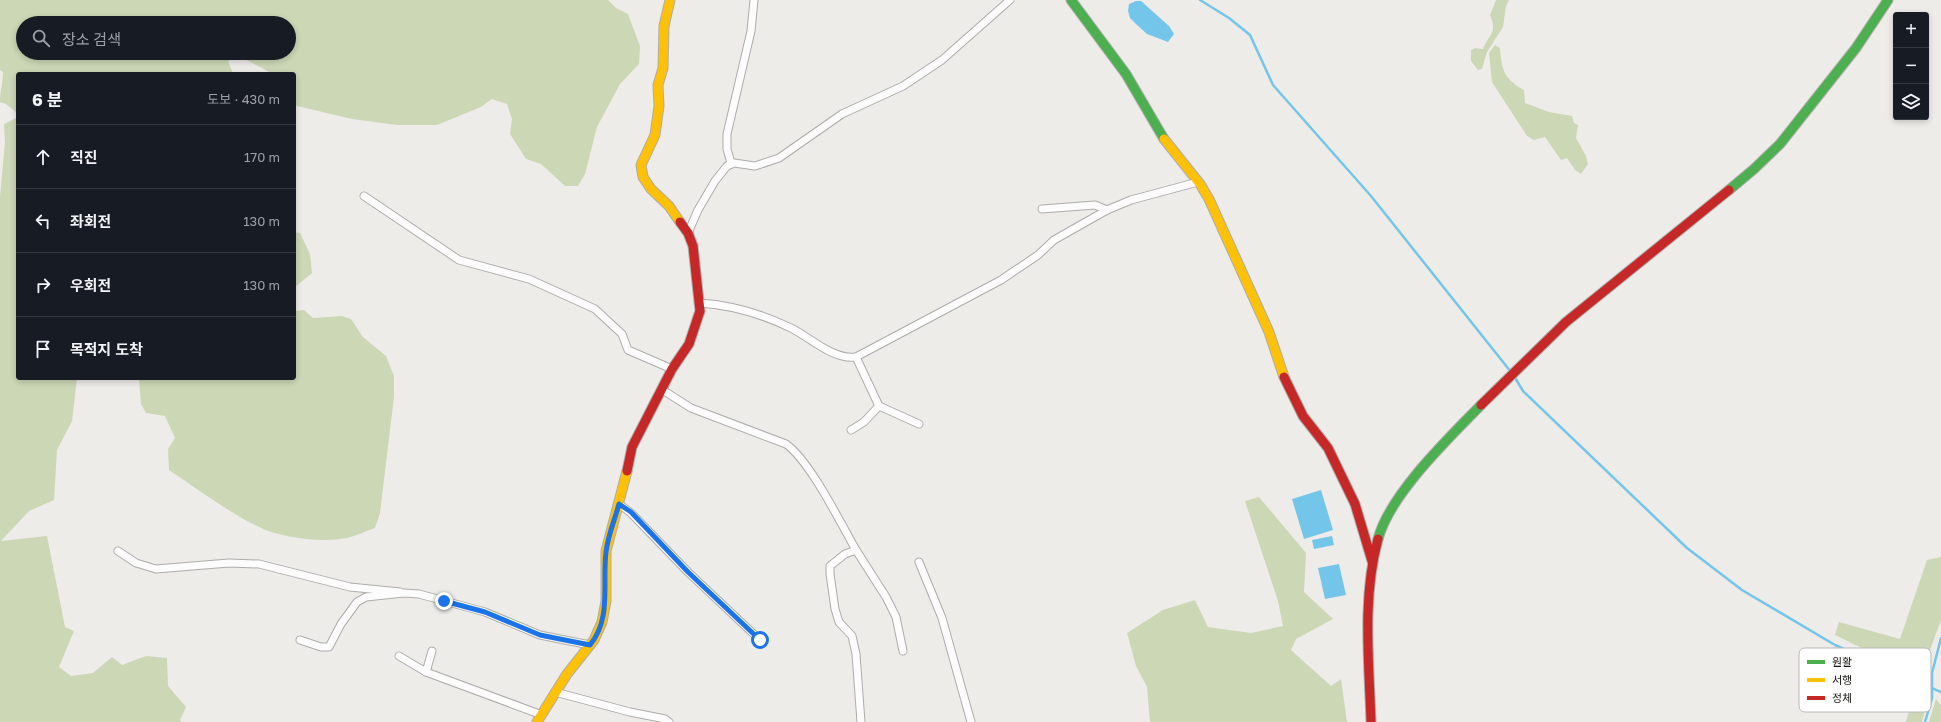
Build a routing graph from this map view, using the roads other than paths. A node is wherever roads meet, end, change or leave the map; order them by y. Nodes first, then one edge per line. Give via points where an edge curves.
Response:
1 (670, 0) edge
2 (754, 0) edge
3 (1010, 0) edge
4 (1071, 0) edge
5 (1888, 0) edge
6 (731, 163) junction
7 (1198, 182) junction
8 (364, 196) dead end
9 (1042, 209) dead end
10 (1107, 210) junction
11 (688, 233) junction
12 (700, 303) junction
13 (856, 357) junction
14 (672, 369) junction
15 (661, 389) junction
16 (879, 406) junction
17 (919, 424) dead end
18 (851, 430) dead end
19 (619, 504) junction
20 (856, 550) junction
21 (118, 551) dead end
22 (1372, 560) junction
23 (919, 562) dead end
24 (404, 593) junction
25 (300, 640) dead end
26 (760, 640) dead end
27 (590, 645) junction
28 (432, 651) dead end
29 (903, 651) dead end
30 (399, 656) dead end
31 (426, 672) junction
32 (555, 692) junction
33 (539, 718) edge
34 (669, 722) edge
35 (861, 722) edge
36 (971, 722) edge
37 (1371, 722) edge

1 - 11 street via 664,26 663,68 658,85 659,106 655,135 641,165 643,177 651,189 669,206
2 - 6 street via 751,32 727,134 727,149
3 - 6 street via 942,60 903,86 842,114 779,158 755,166
4 - 7 street via 1126,74 1169,147
5 - 22 street via 1856,48 1780,144 1754,169 1566,322 1447,440 1405,489 1385,521
6 - 11 street via 715,181
7 - 10 street via 1137,198
7 - 22 street via 1209,199 1269,332 1284,376 1303,416 1328,448 1355,504
8 - 14 street via 459,260 529,279 594,309 622,334 628,350
9 - 10 street via 1095,205
10 - 13 street via 1054,240 1038,255 1001,280
11 - 12 street via 693,246
12 - 13 street via 744,310 790,328 836,354 848,358
12 - 14 street via 700,311 689,344
13 - 16 street
14 - 15 street
15 - 19 street via 632,447
15 - 20 street via 691,408 786,444 795,450
16 - 17 street
16 - 18 street via 864,422
19 - 26 street via 631,512 688,572
19 - 27 street via 606,551 606,601 602,622
20 - 29 street via 896,617
20 - 35 street via 845,554 830,566 830,574 839,622 852,636 856,654
21 - 24 street via 136,563 156,569 229,563 259,564 350,587
22 - 37 street via 1368,614
23 - 36 street via 942,618
24 - 25 street via 366,597 357,602 329,647
24 - 27 street via 419,594 485,612 540,635
27 - 32 street
28 - 31 street
30 - 31 street
31 - 33 street
32 - 33 street
32 - 34 street

